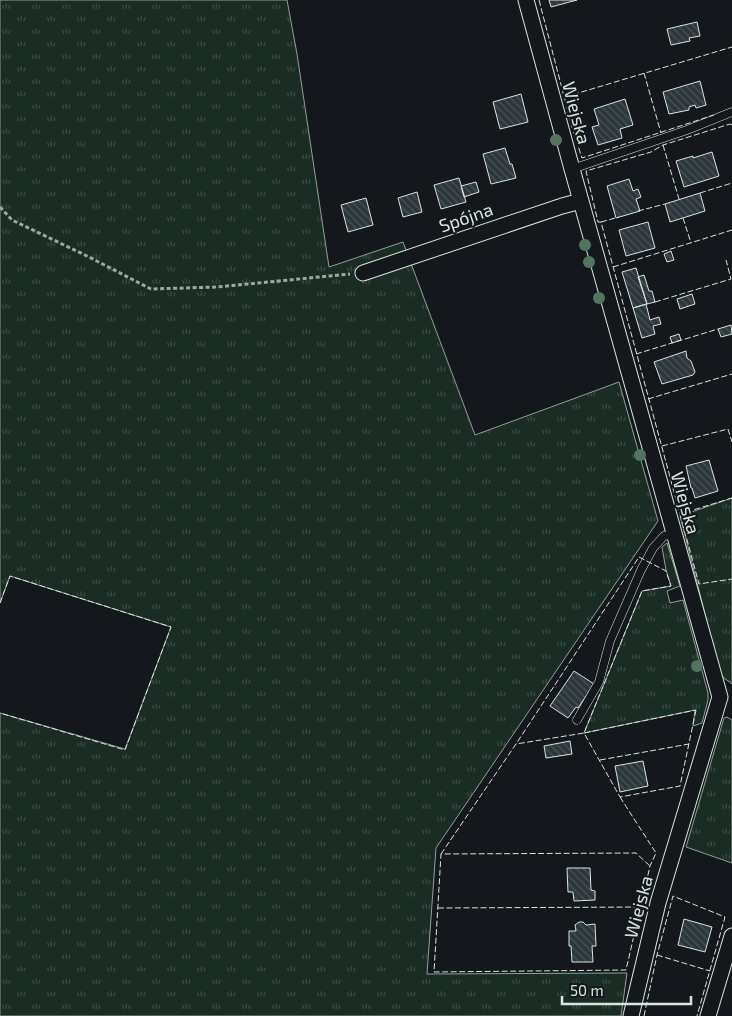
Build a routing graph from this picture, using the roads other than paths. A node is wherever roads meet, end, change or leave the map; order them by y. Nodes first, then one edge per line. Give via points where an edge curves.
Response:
1 (526, 0) edge
2 (732, 112) edge
3 (572, 169) junction
4 (581, 201) junction
5 (363, 273) road end
6 (674, 534) junction
7 (728, 699) edge
8 (578, 720) dead end
9 (732, 936) edge
10 (631, 1016) edge
11 (708, 1016) edge

1 - 3 street, Wiejska
2 - 3 lane
3 - 4 street, Wiejska
4 - 5 street, Spójna
4 - 6 street, Wiejska
6 - 7 street, Wiejska
6 - 8 lane via 664,536 641,570 610,641 599,682
7 - 10 street, Wiejska via 658,903
9 - 11 street

